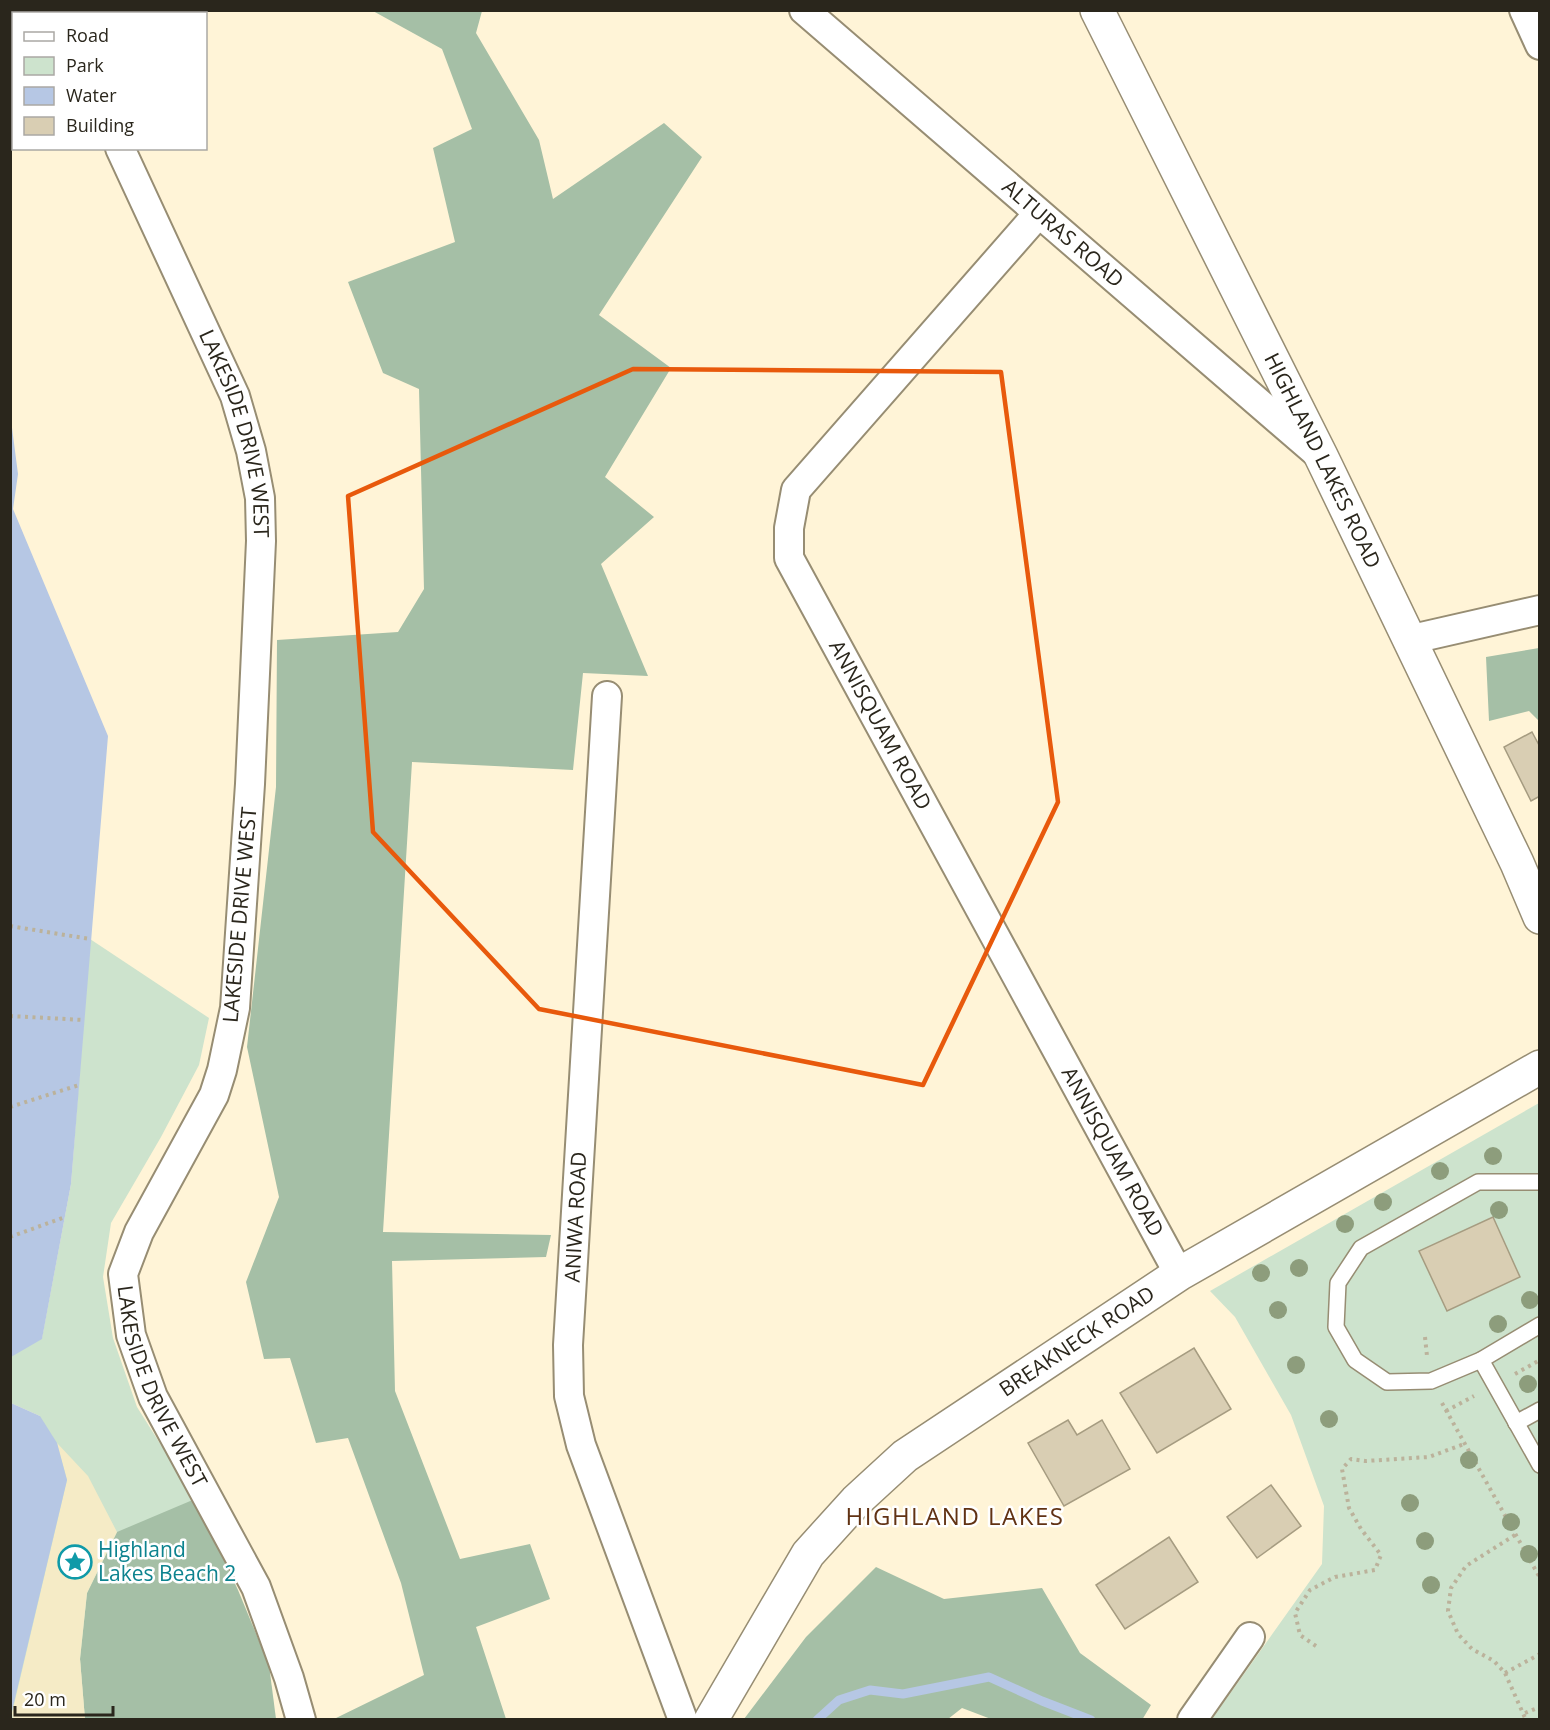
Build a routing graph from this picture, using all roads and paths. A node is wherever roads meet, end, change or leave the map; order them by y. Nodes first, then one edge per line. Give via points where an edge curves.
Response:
1 (804, 10) edge
2 (1097, 10) edge
3 (1524, 10) edge
4 (1539, 45) edge
5 (121, 150) edge
6 (1038, 214) junction
7 (1321, 456) junction
8 (1539, 610) edge
9 (1408, 639) junction
10 (607, 696) dead end
11 (1539, 916) edge
12 (10, 926) edge
13 (90, 939) dead end
14 (10, 1016) edge
15 (84, 1020) dead end
16 (1539, 1067) edge
17 (79, 1085) dead end
18 (10, 1107) edge
19 (1539, 1182) edge
20 (65, 1217) dead end
21 (10, 1237) edge
22 (1179, 1274) junction
23 (1539, 1325) edge
24 (1425, 1337) dead end
25 (1481, 1360) junction
26 (1431, 1381) junction
27 (1539, 1410) edge
28 (1516, 1423) junction
29 (1464, 1444) junction
30 (1539, 1465) edge
31 (1515, 1535) junction
32 (1539, 1578) edge
33 (1250, 1637) dead end
34 (1316, 1646) dead end
35 (1539, 1654) edge
36 (1505, 1673) junction
37 (1539, 1707) edge
38 (1524, 1713) junction
39 (301, 1719) edge
40 (683, 1719) edge
41 (711, 1719) edge
42 (1192, 1719) edge
43 (1526, 1719) edge

1 - 6 street, ALTURAS ROAD
2 - 7 street, HIGHLAND LAKES ROAD
3 - 4 street
5 - 39 street, LAKESIDE DRIVE WEST via 235,396 260,498 261,541 235,1008 214,1095 139,1232 123,1274 131,1335 153,1396 256,1587
6 - 7 street, ALTURAS ROAD
6 - 22 street, ANNISQUAM ROAD via 796,490 789,528 789,558
7 - 9 street, HIGHLAND LAKES ROAD
8 - 9 street
9 - 11 street, HIGHLAND LAKES ROAD
10 - 40 street, ANIWA ROAD via 568,1345 569,1396 580,1445
12 - 13 path
14 - 15 path
16 - 22 street, BREAKNECK ROAD
17 - 18 path
19 - 26 lane via 1478,1182 1361,1248 1338,1283 1336,1327 1355,1360 1387,1382
20 - 21 path
22 - 41 street, BREAKNECK ROAD via 906,1456 856,1501 808,1554
23 - 25 lane
24 - 26 path
25 - 26 lane
25 - 28 lane
26 - 29 path
27 - 28 lane
28 - 30 lane
29 - 31 path
29 - 34 path via 1429,1457 1351,1459 1342,1469 1348,1508 1381,1555 1375,1570 1335,1577 1310,1590 1295,1613 1300,1635
31 - 32 path
31 - 36 path via 1466,1566 1451,1588 1448,1611 1458,1634
33 - 42 street
35 - 36 path
36 - 38 path
37 - 38 path
38 - 43 path

